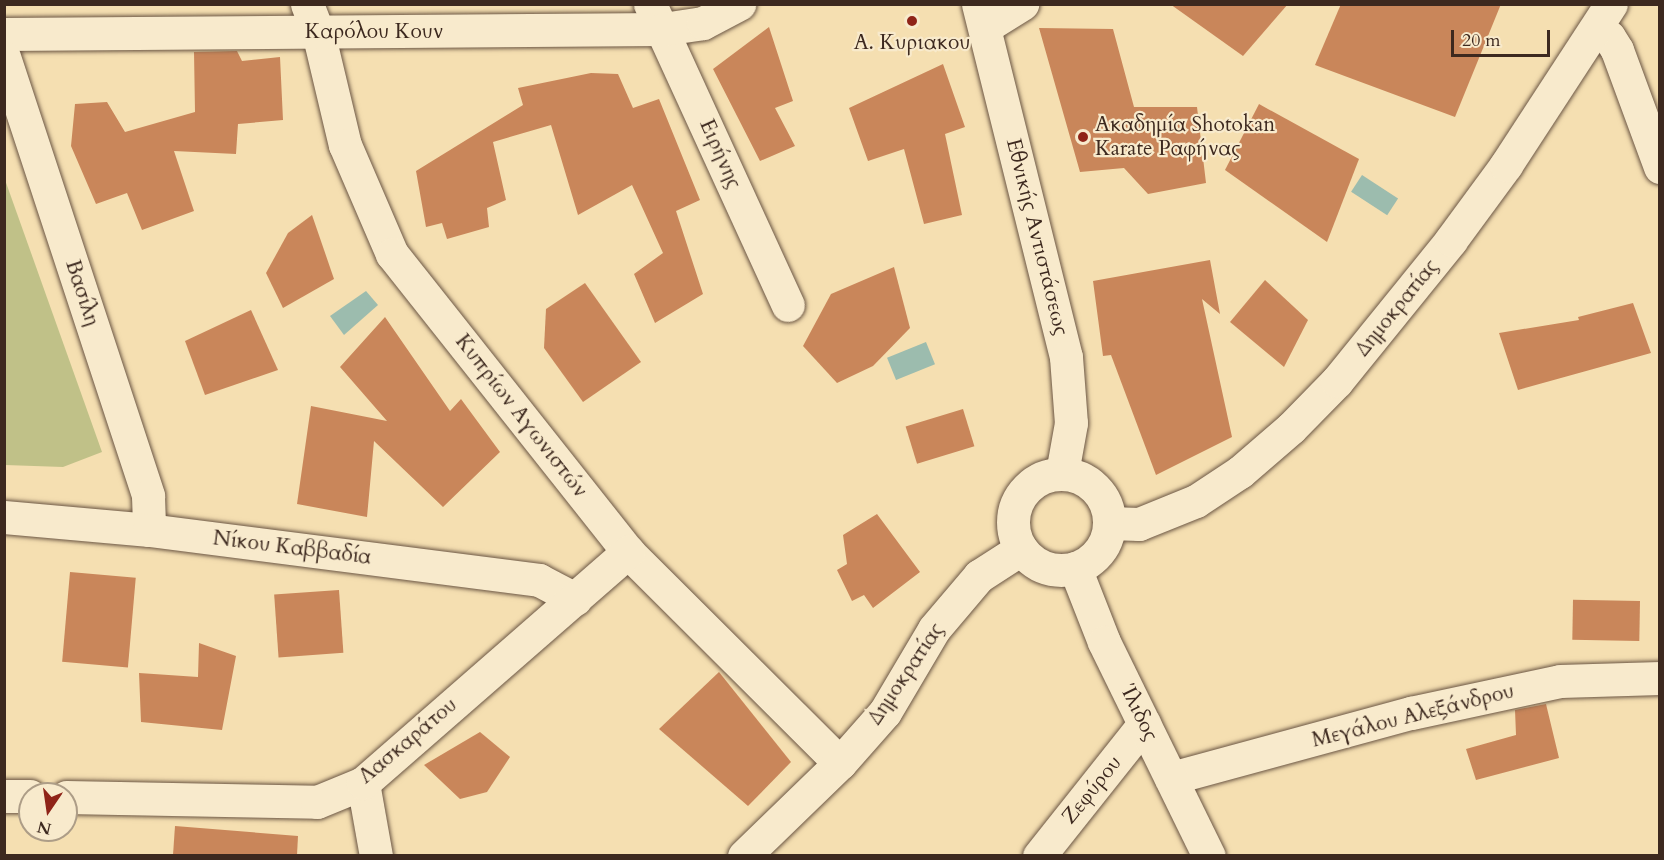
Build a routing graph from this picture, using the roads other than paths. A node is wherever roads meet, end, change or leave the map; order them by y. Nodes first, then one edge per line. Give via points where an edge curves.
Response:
1 (739, 4) edge
2 (1022, 4) edge
3 (982, 16) edge
4 (1603, 16) edge
5 (657, 17) edge
6 (312, 18) edge
7 (4, 34) edge
8 (4, 57) edge
9 (1659, 167) edge
10 (788, 305) dead end
11 (1062, 473) junction
12 (4, 517) edge
13 (1109, 523) junction
14 (149, 530) junction
15 (1021, 549) junction
16 (628, 552) junction
17 (1075, 568) junction
18 (575, 599) junction
19 (1659, 678) edge
20 (1144, 724) junction
21 (840, 763) junction
22 (1171, 778) junction
23 (363, 783) junction
24 (78, 797) edge
25 (376, 855) edge
26 (744, 855) edge
27 (1039, 855) edge
28 (1209, 855) edge

1 - 5 street, Καρόλου Κουν via 703,23
2 - 3 street
3 - 11 street, Εθνικής Αντιστάσεως via 1066,357 1071,423
4 - 9 street
4 - 13 street, Δημοκρατίας via 1451,240 1336,381 1291,428 1240,472 1196,501 1139,524
5 - 6 street, Καρόλου Κουν
5 - 10 street, Ειρήνης
6 - 7 street, Καρόλου Κουν
6 - 16 street, Κυπρίων Αγωνιστών via 345,145 392,254
8 - 14 street, Βασίλη via 148,496
11 - 13 street via 1090,483 1104,501
11 - 15 street via 1033,482 1015,506 1014,536
12 - 14 street, Νίκου Καββαδία
13 - 17 street via 1099,551
14 - 18 street, Νίκου Καββαδία via 539,580
15 - 17 street via 1045,567
15 - 21 street, Δημοκρατίας via 979,576 933,629 885,712
16 - 18 street, Λασκαράτου
16 - 21 street, Κυπρίων Αγωνιστών
17 - 20 street, Ίλιδος via 1104,642
18 - 23 street, Λασκαράτου
19 - 22 street, Μεγάλου Αλεξάνδρου via 1560,681 1411,713
20 - 22 street, Ίλιδος
20 - 27 street, Ζεφύρου
21 - 26 street, Δημοκρατίας
22 - 28 street, Ίλιδος
23 - 24 street, Λασκαράτου via 317,802
23 - 25 street

